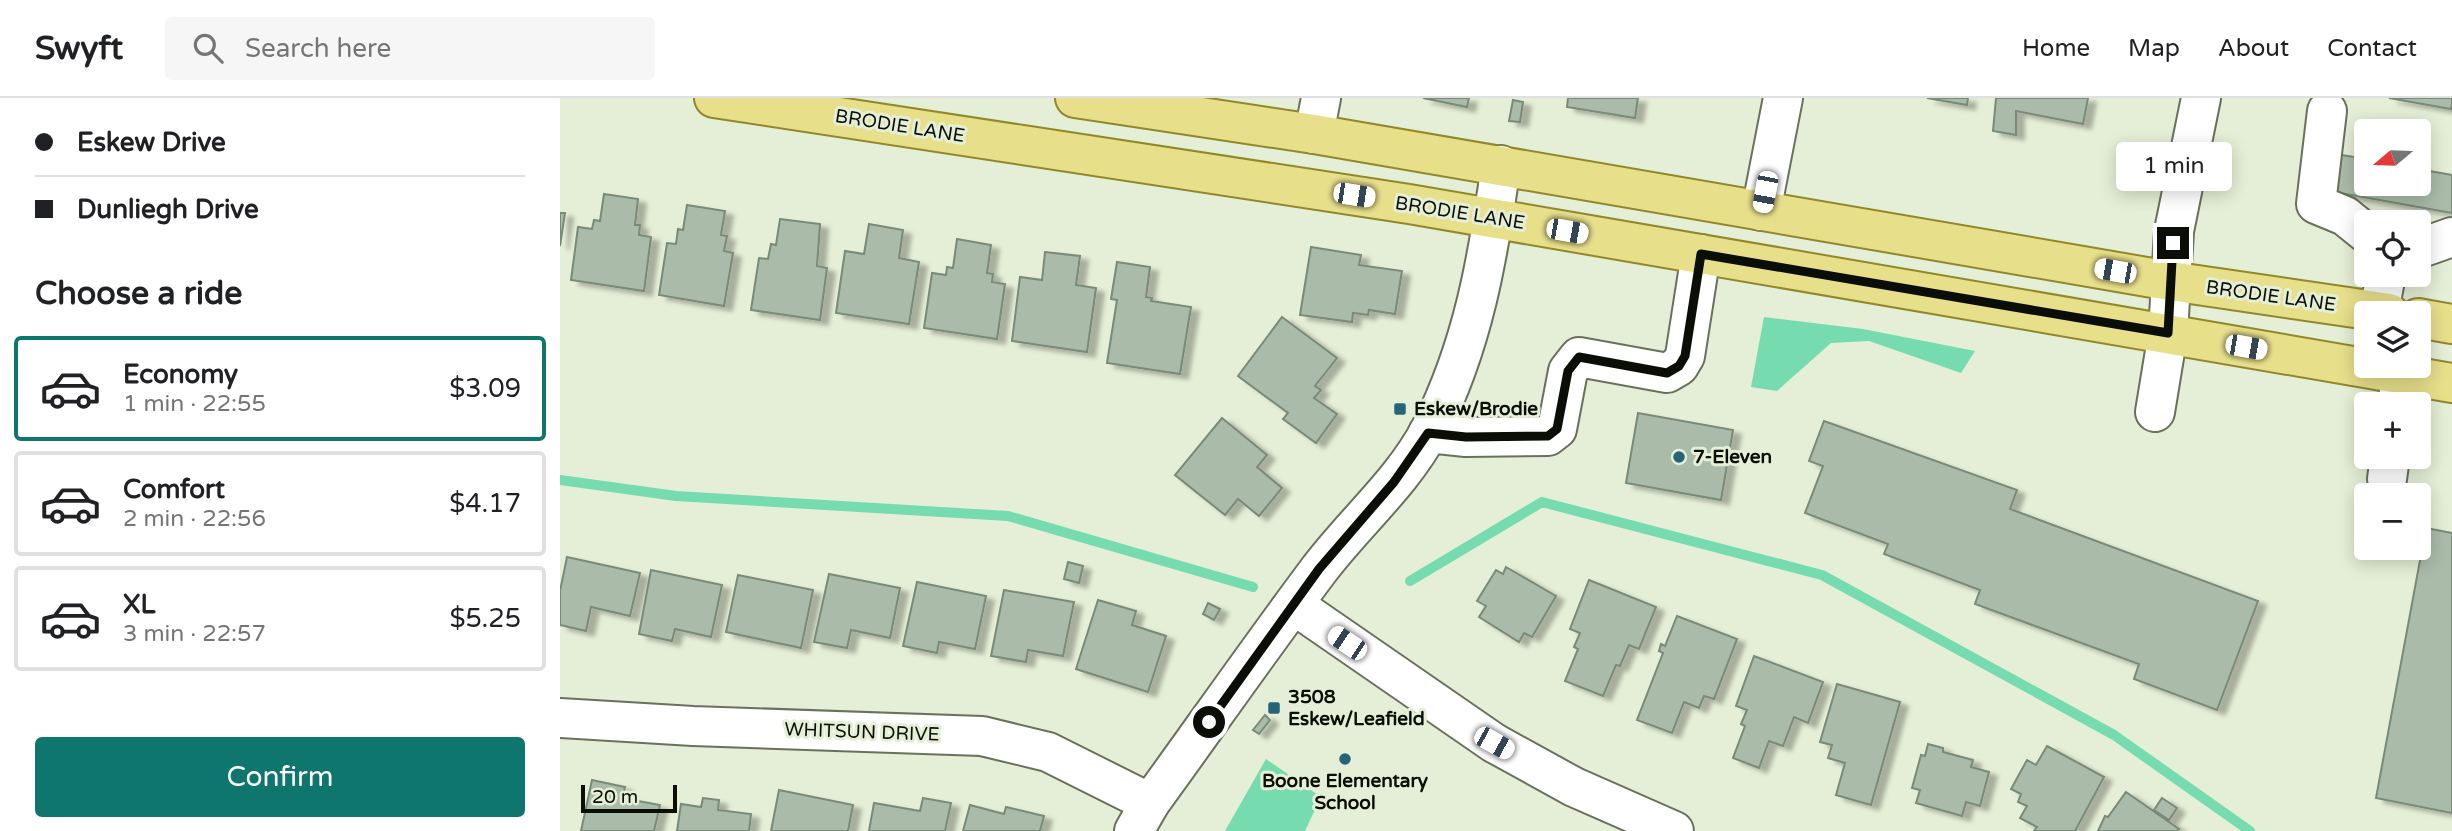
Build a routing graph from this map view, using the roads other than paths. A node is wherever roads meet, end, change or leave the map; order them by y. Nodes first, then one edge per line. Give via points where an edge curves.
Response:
1 (714, 98) edge
2 (1075, 98) edge
3 (1783, 98) edge
4 (2201, 98) edge
5 (863, 109) edge
6 (2327, 111) dead end
7 (1317, 116) edge
8 (1501, 165) junction
9 (1761, 211) junction
10 (1493, 218) junction
11 (2354, 223) edge
12 (2452, 237) edge
13 (2431, 244) edge
14 (1701, 254) junction
15 (2170, 281) junction
16 (2354, 308) edge
17 (2431, 320) edge
18 (2452, 324) edge
19 (2168, 333) junction
20 (2452, 383) edge
21 (2400, 389) edge
22 (2155, 412) dead end
23 (1428, 433) junction
24 (1294, 605) junction
25 (560, 718) edge
26 (1142, 817) edge
27 (1674, 831) edge

1 - 5 main road, BRODIE LANE
2 - 7 main road, BRODIE LANE
3 - 9 street
4 - 15 street via 2174,231
5 - 10 main road, BRODIE LANE
6 - 11 street via 2316,204
7 - 8 main road, BRODIE LANE
8 - 9 main road, BRODIE LANE
8 - 10 street
9 - 15 main road, BRODIE LANE
10 - 14 main road, BRODIE LANE
10 - 23 street via 1468,341
12 - 13 street
14 - 19 main road, BRODIE LANE
14 - 23 street via 1685,356 1679,366 1667,373 1579,357 1568,371 1557,429 1548,436
15 - 16 main road, BRODIE LANE
15 - 19 street
17 - 18 main road
19 - 21 main road, BRODIE LANE
19 - 22 street
20 - 21 main road, BRODIE LANE
23 - 24 street
24 - 26 street
24 - 27 street via 1494,743 1574,787
25 - 26 street, WHITSUN DRIVE via 982,736 1048,752

